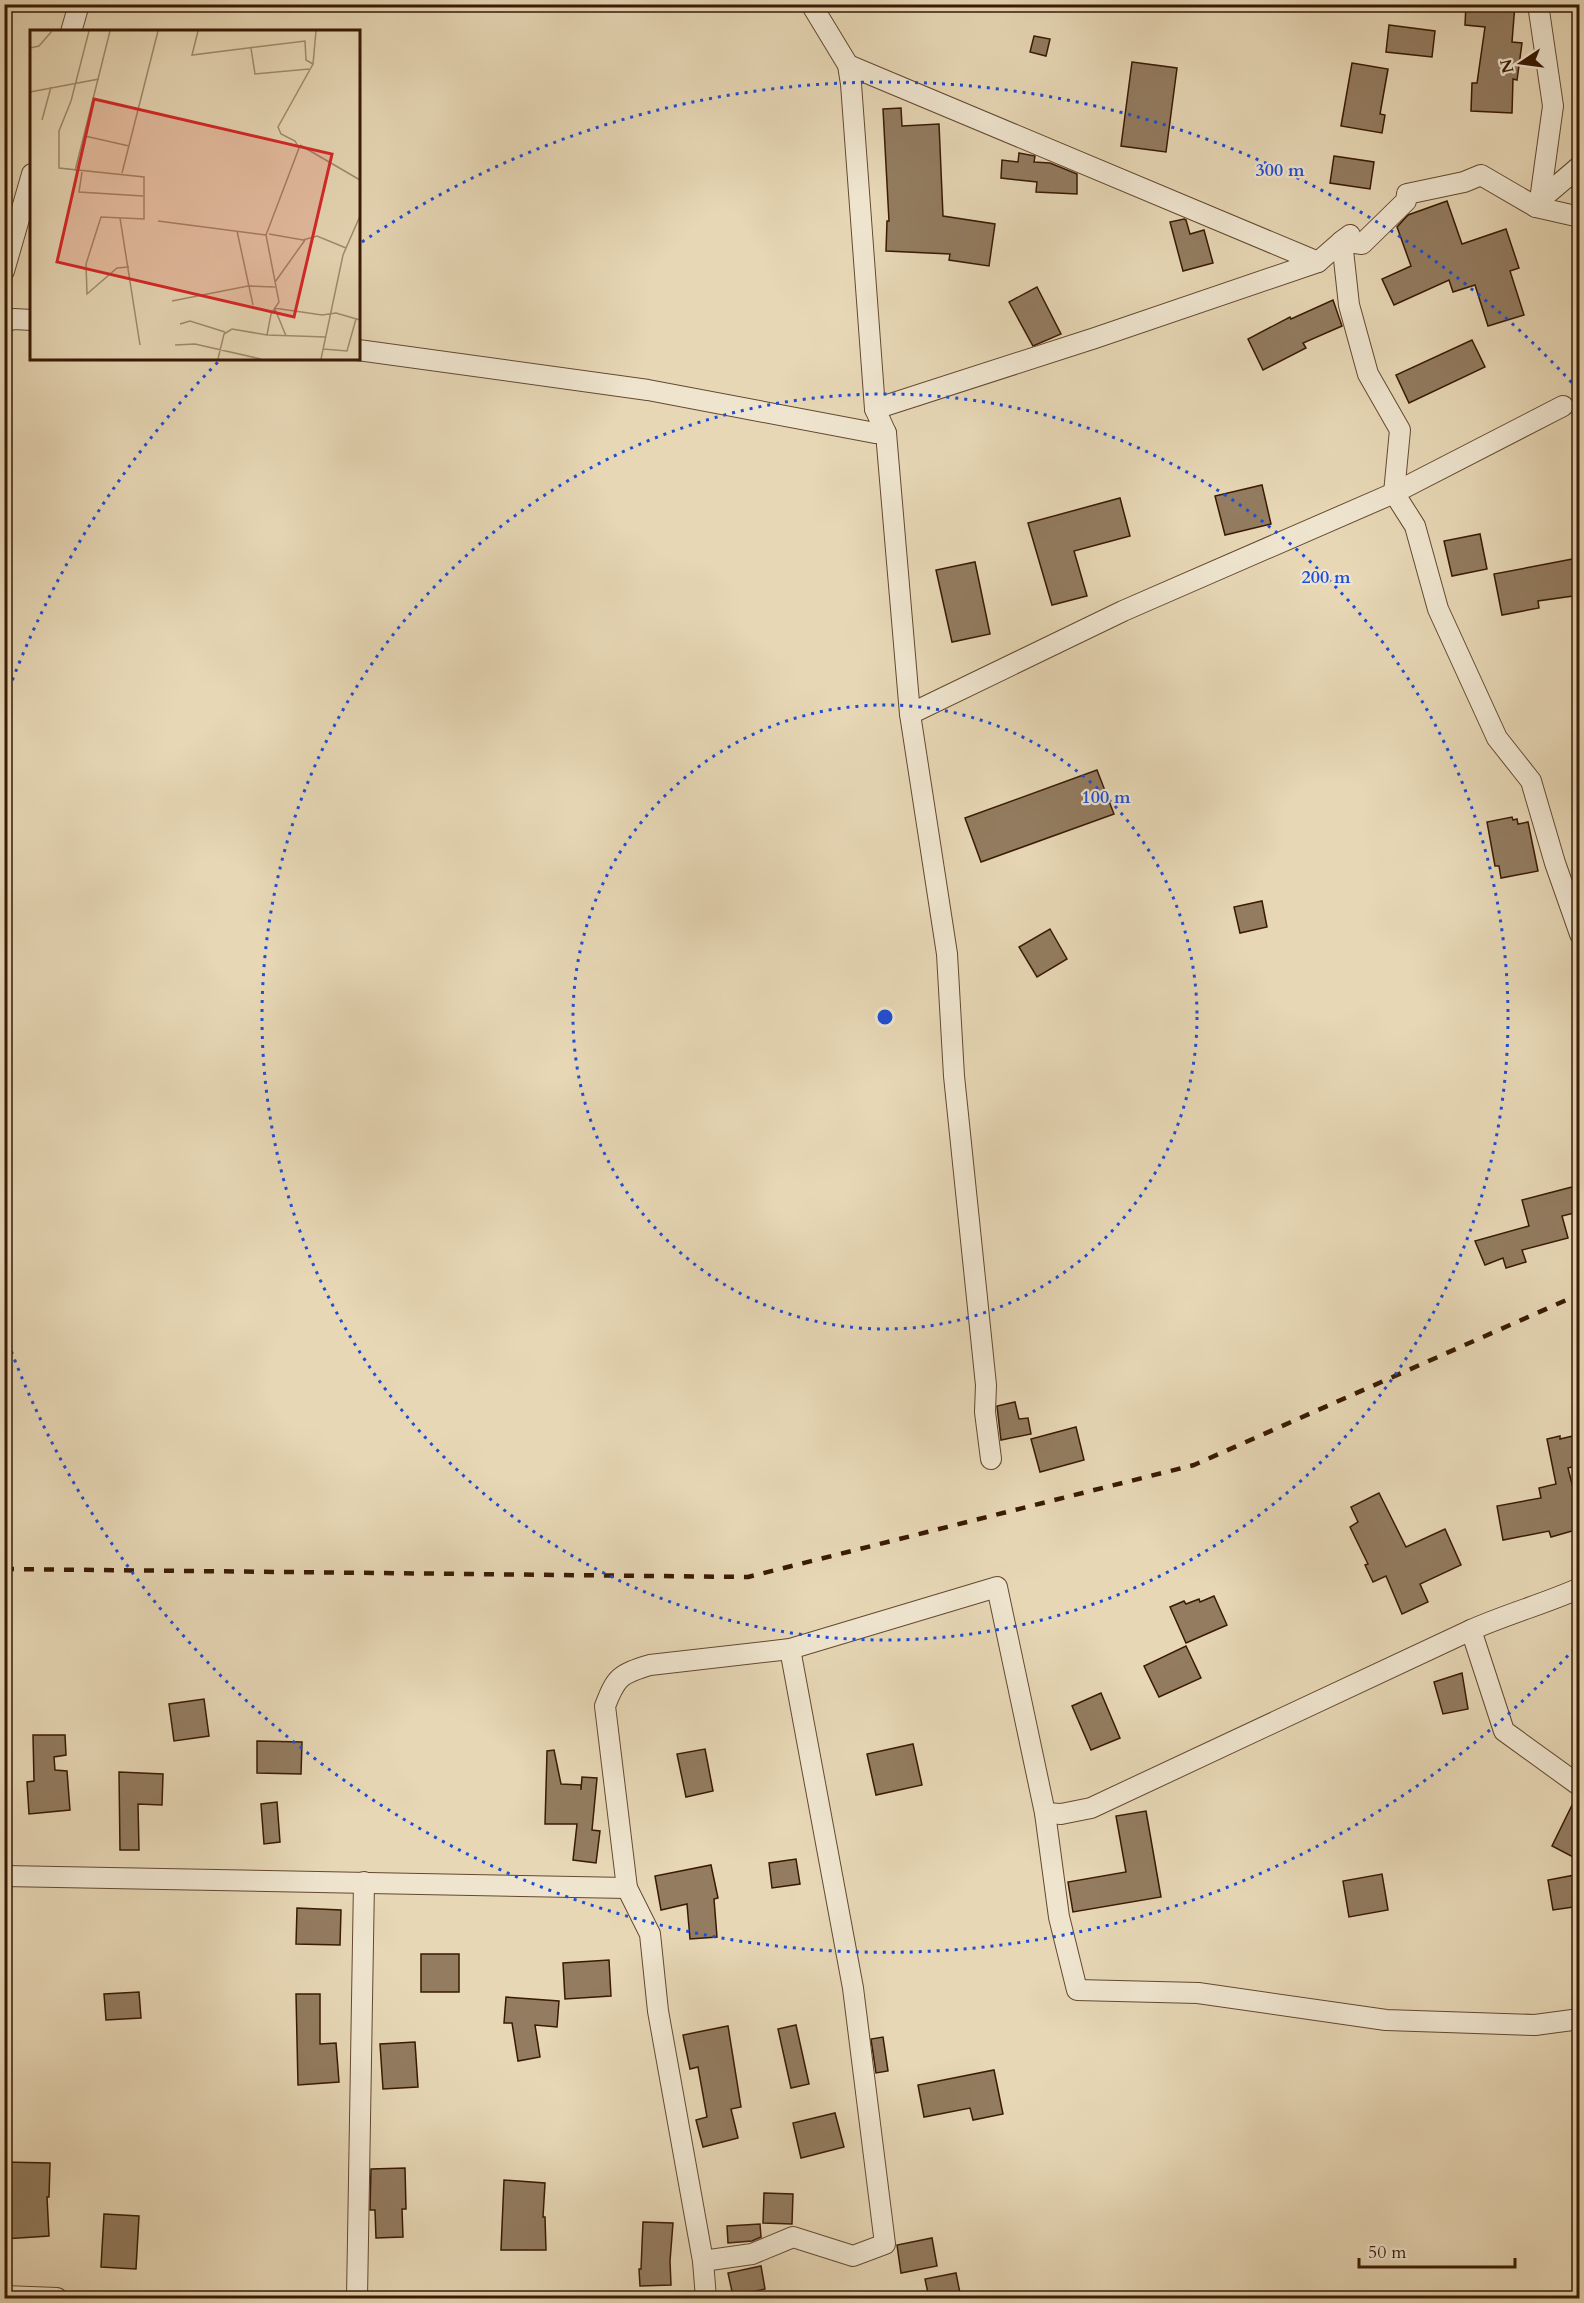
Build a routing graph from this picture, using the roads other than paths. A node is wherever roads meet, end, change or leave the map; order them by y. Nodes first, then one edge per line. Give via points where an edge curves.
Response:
1 (79, 4) edge
2 (811, 4) edge
3 (1538, 4) edge
4 (72, 30) edge
5 (848, 65) junction
6 (1580, 166) edge
7 (30, 181) edge
8 (1538, 204) junction
9 (1580, 217) edge
10 (1342, 241) junction
11 (1318, 262) junction
12 (4, 270) edge
13 (30, 320) edge
14 (4, 322) edge
15 (360, 350) edge
16 (1563, 406) dead end
17 (876, 409) junction
18 (886, 433) junction
19 (1394, 493) junction
20 (910, 714) junction
21 (1580, 934) edge
22 (991, 1459) dead end
23 (1580, 1588) edge
24 (1471, 1630) junction
25 (790, 1650) junction
26 (1580, 1786) edge
27 (1045, 1813) junction
28 (4, 1876) edge
29 (364, 1882) junction
30 (627, 1888) junction
31 (1580, 2019) edge
32 (703, 2261) junction
33 (4, 2296) edge
34 (57, 2298) edge
35 (357, 2298) edge
36 (706, 2298) edge

1 - 4 street
2 - 5 street
3 - 8 street via 1553,106
5 - 11 street
5 - 17 street
6 - 8 street
7 - 12 street
8 - 9 street
8 - 10 street via 1481,175 1407,194 1406,201 1362,244
10 - 11 street
10 - 19 street via 1349,305 1368,374 1400,430
11 - 17 street
13 - 14 street
15 - 18 street via 648,390
16 - 19 street
17 - 18 street
18 - 20 street
19 - 20 street via 1123,611
19 - 21 street via 1415,526 1438,609 1497,738 1531,780
20 - 22 street via 947,954 954,1076
23 - 24 street
24 - 26 street via 1504,1731
24 - 27 street via 1091,1808
25 - 27 street via 997,1587
25 - 30 street via 650,1665 628,1672 613,1684 605,1706
25 - 32 street via 852,1988 885,2244 853,2256 793,2237 752,2254
27 - 31 street via 1059,1917 1077,1990 1198,1993 1386,2020 1535,2025
28 - 29 street
29 - 30 street
29 - 35 street
30 - 32 street via 650,1934 658,2012
32 - 36 street
33 - 34 street

